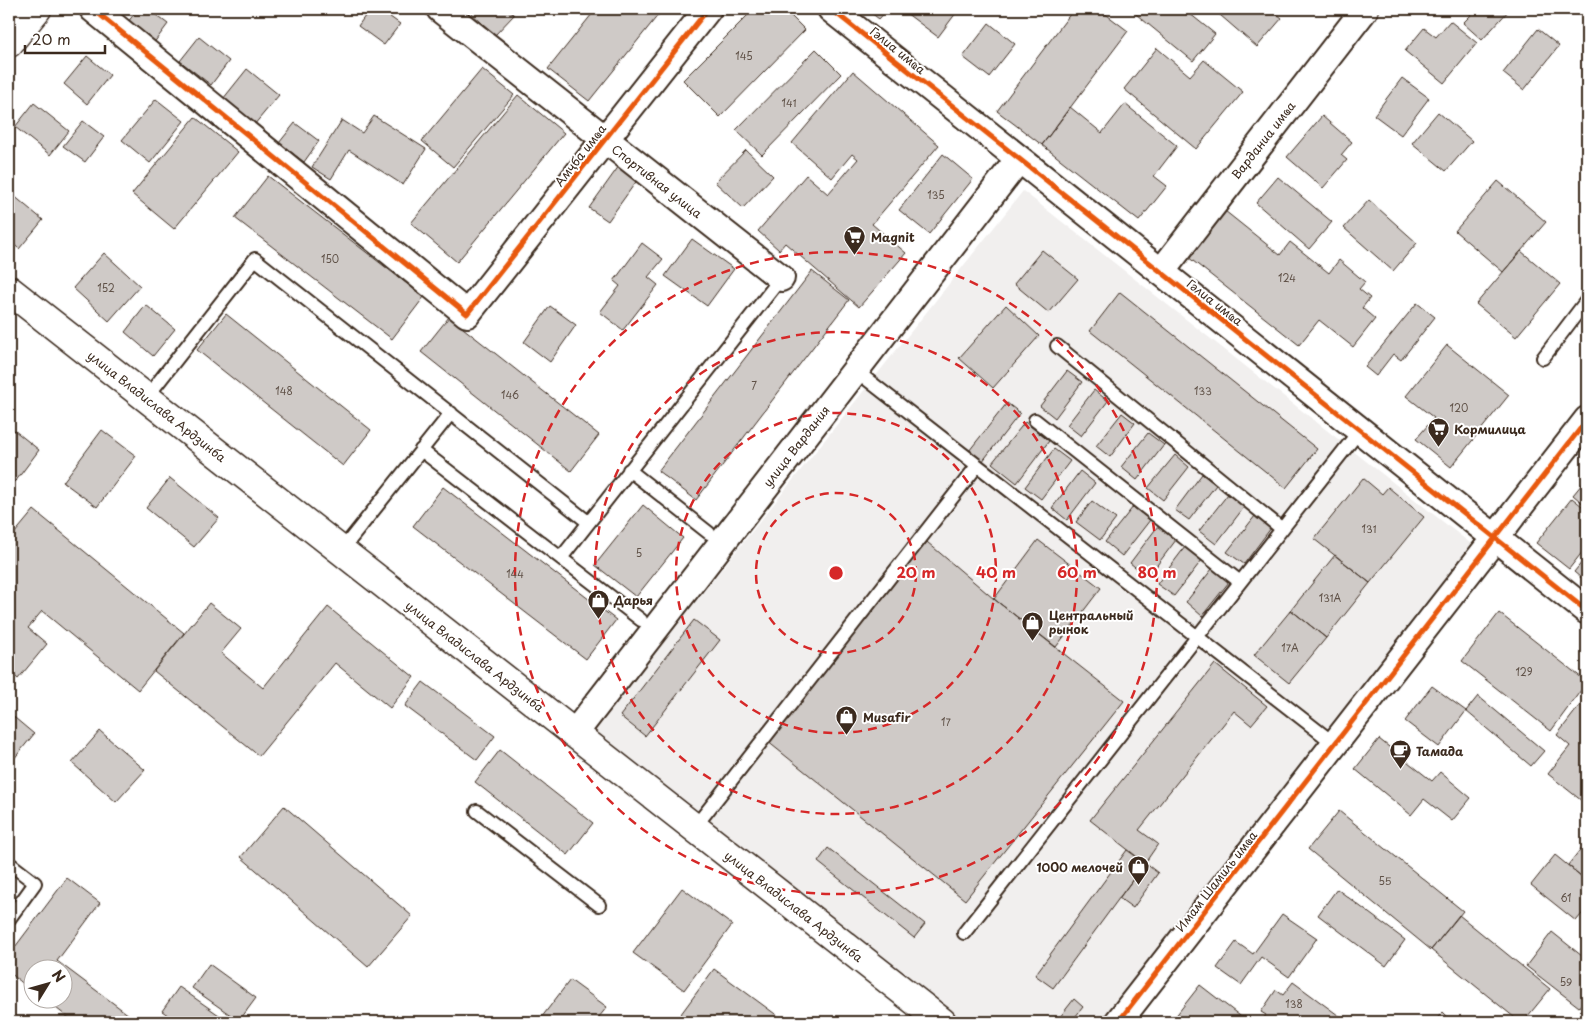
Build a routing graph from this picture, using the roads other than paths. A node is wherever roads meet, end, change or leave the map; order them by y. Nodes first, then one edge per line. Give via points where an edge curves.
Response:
1 (37, 9) edge
2 (94, 9) edge
3 (440, 9) edge
4 (708, 9) edge
5 (831, 9) edge
6 (1365, 9) edge
7 (9, 43) edge
8 (605, 140) junction
9 (1019, 159) junction
10 (1161, 272) junction
11 (781, 278) joint
12 (9, 290) edge
13 (1587, 300) edge
14 (1057, 346) dead end
15 (1543, 358) dead end
16 (855, 370) junction
17 (146, 398) junction
18 (451, 413) junction
19 (1035, 420) dead end
20 (1587, 420) edge
21 (1360, 430) junction
22 (421, 450) junction
23 (978, 466) junction
24 (629, 470) junction
25 (588, 522) junction
26 (1282, 529) junction
27 (709, 533) dead end
28 (1496, 539) junction
29 (341, 551) junction
30 (561, 558) junction
31 (1240, 582) junction
32 (1587, 611) edge
33 (641, 620) dead end
34 (1197, 637) junction
35 (574, 734) junction
36 (1336, 745) junction
37 (477, 811) dead end
38 (694, 828) junction
39 (9, 863) edge
40 (599, 905) dead end
41 (9, 919) edge
42 (964, 933) dead end
43 (942, 1022) edge
44 (1118, 1022) edge

1 - 7 main road
2 - 8 street, Амҷба имҩа via 467,314
3 - 8 street, Спортивная улица
4 - 8 street, Амҷба имҩа
5 - 9 street, Гәлиа имҩа
6 - 10 street, Варданиа имҩа
8 - 11 street, Спортивная улица
9 - 10 street, Гәлиа имҩа
9 - 16 street, улица Вардания
10 - 21 street, Гәлиа имҩа
11 - 24 lane
12 - 17 main road, улица Владислава Ардзинба
13 - 15 lane
14 - 26 lane
16 - 23 lane
16 - 35 street, улица Вардания
17 - 18 lane via 255,259
17 - 29 main road, улица Владислава Ардзинба
18 - 22 lane
18 - 25 lane
19 - 31 lane
20 - 28 street, Имам Шамиль имҩа
21 - 26 lane
21 - 28 street, Гәлиа имҩа
22 - 29 lane
22 - 30 lane
23 - 34 lane
23 - 38 lane
24 - 25 lane
24 - 27 lane
25 - 30 lane
26 - 31 lane
28 - 32 street, Гәлиа имҩа
28 - 36 street, Имам Шамиль имҩа
29 - 35 main road, улица Владислава Ардзинба
30 - 33 lane
31 - 34 lane
34 - 36 lane
34 - 42 lane
35 - 38 main road, улица Владислава Ардзинба
36 - 44 street, Имам Шамиль имҩа
37 - 40 lane
38 - 43 main road, улица Владислава Ардзинба
39 - 41 lane via 35,882

